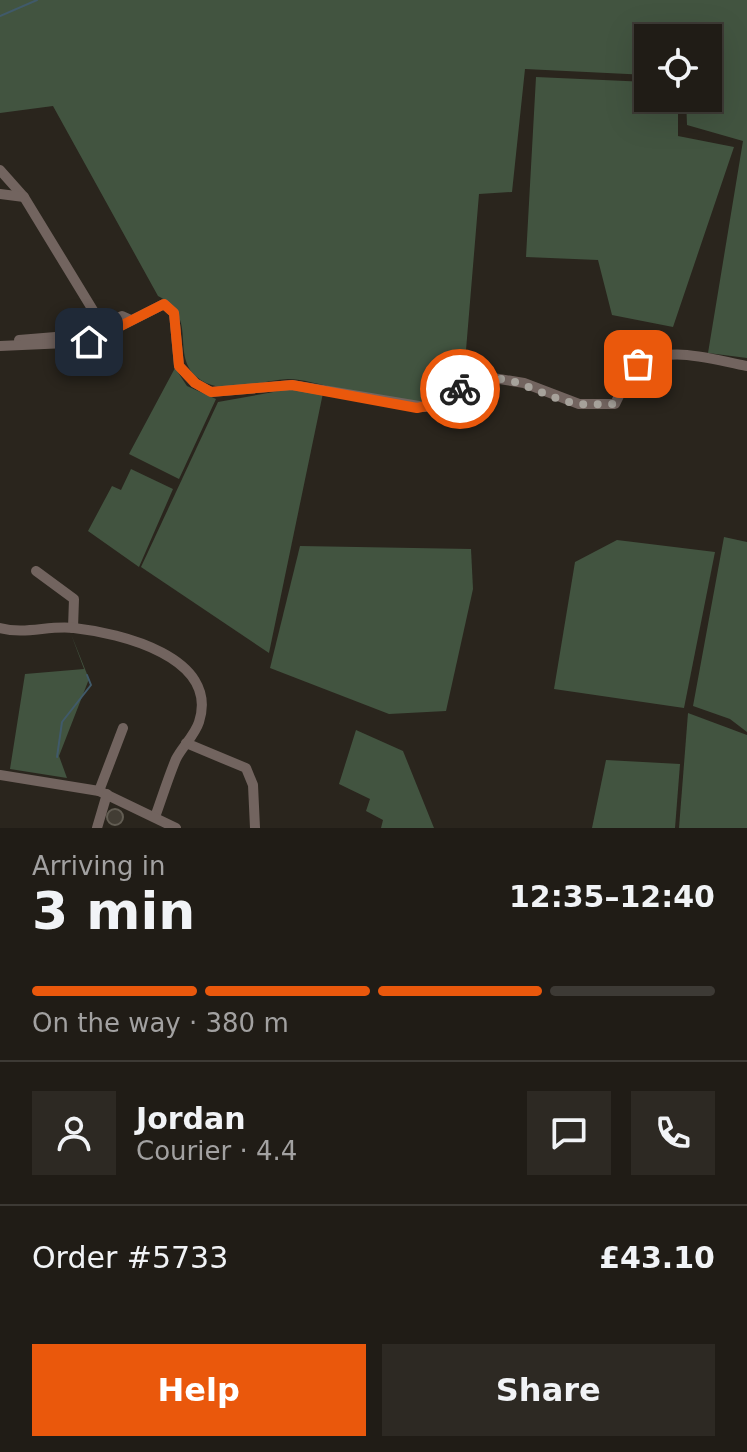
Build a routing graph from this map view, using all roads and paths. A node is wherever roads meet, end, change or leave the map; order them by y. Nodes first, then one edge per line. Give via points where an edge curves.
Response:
1 (0, 170) edge
2 (0, 194) edge
3 (24, 197) junction
4 (131, 320) junction
5 (102, 325) junction
6 (0, 346) edge
7 (12, 346) junction
8 (747, 366) edge
9 (36, 571) dead end
10 (0, 628) edge
11 (73, 628) junction
12 (123, 728) dead end
13 (186, 743) junction
14 (0, 775) edge
15 (103, 792) junction
16 (155, 817) junction
17 (97, 828) edge
18 (176, 828) edge
19 (255, 828) edge

1 - 3 street
2 - 3 street
3 - 5 street
4 - 5 street via 122,316
4 - 7 street via 89,342
4 - 8 street via 159,304 171,307 179,366 211,392 292,385 417,408 440,403 487,377 524,383 579,404 615,404 632,369 658,358 693,356
5 - 7 street via 80,335 18,340
6 - 7 street
9 - 11 street via 74,599
10 - 11 street
11 - 13 street via 124,639 178,660 193,675 201,708 199,724
12 - 15 street
13 - 16 street
13 - 19 street via 246,768 253,785
14 - 15 street
15 - 16 street
15 - 17 street
16 - 18 street

